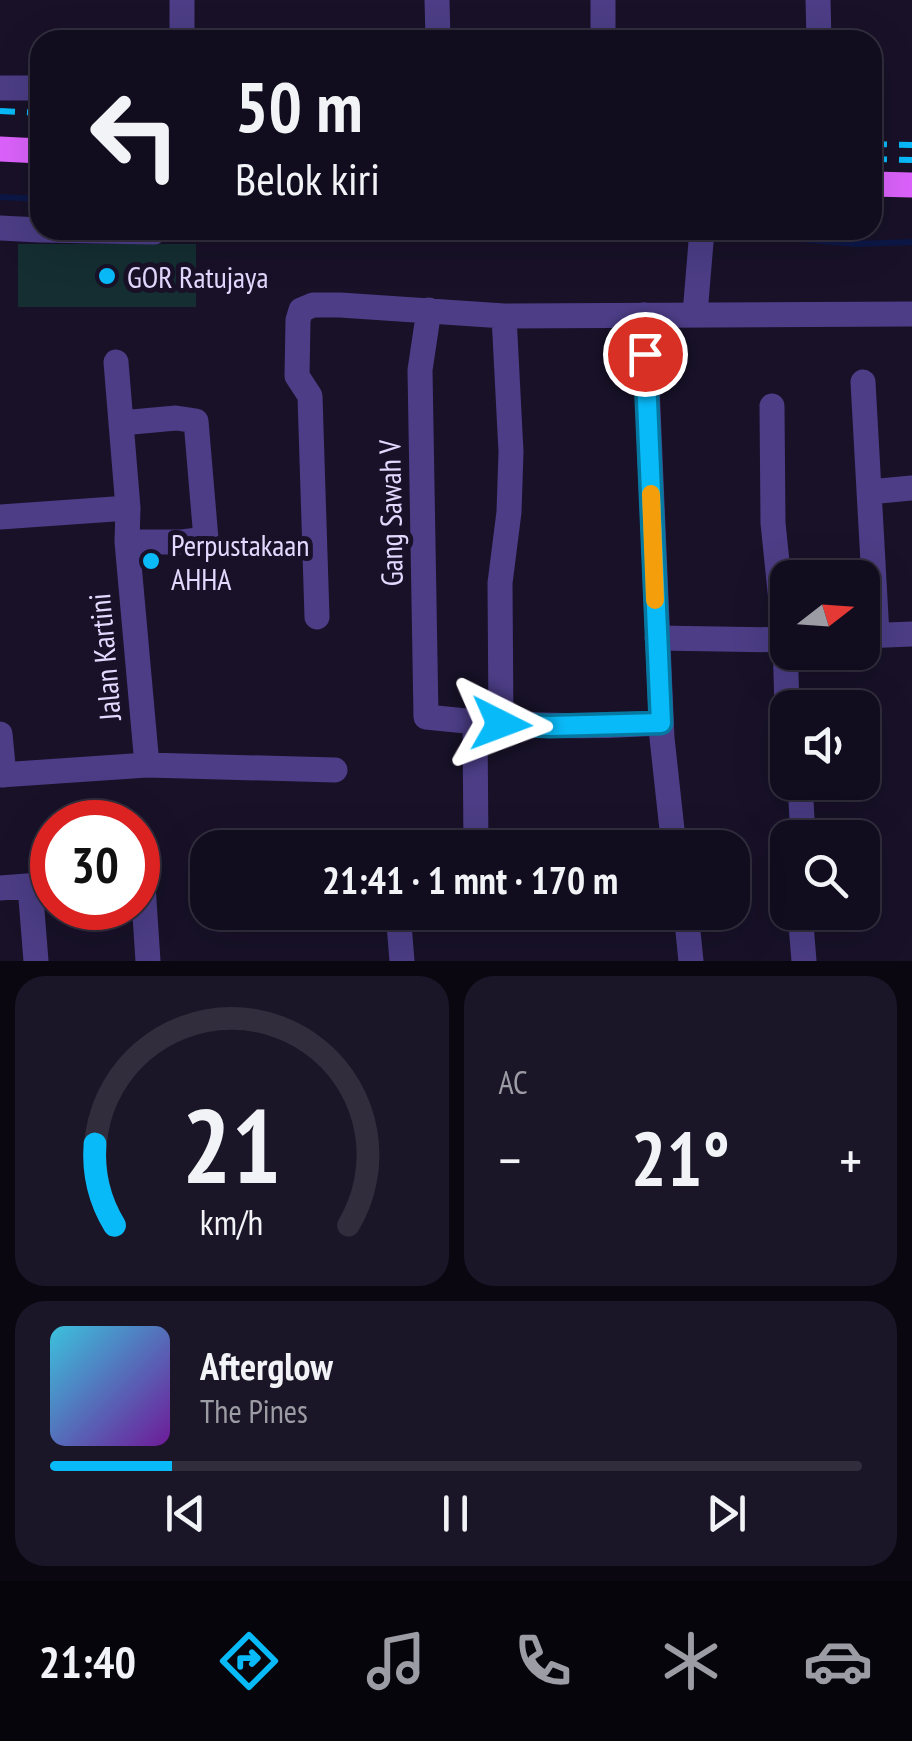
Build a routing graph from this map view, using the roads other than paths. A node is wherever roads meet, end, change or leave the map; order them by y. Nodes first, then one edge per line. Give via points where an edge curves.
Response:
1 (182, 0) edge
2 (437, 0) edge
3 (603, 0) edge
4 (818, 0) edge
5 (182, 30) edge
6 (438, 30) edge
7 (603, 30) edge
8 (819, 30) edge
9 (0, 88) edge
10 (30, 88) edge
11 (0, 149) edge
12 (30, 150) edge
13 (882, 184) edge
14 (912, 185) edge
15 (0, 228) edge
16 (30, 229) edge
17 (702, 240) edge
18 (429, 310) junction
19 (644, 314) junction
20 (695, 314) junction
21 (912, 314) edge
22 (504, 316) junction
23 (116, 362) dead end
24 (863, 382) dead end
25 (772, 406) dead end
26 (120, 423) junction
27 (912, 488) edge
28 (869, 492) junction
29 (128, 508) junction
30 (0, 517) edge
31 (127, 542) junction
32 (777, 560) edge
33 (869, 560) edge
34 (317, 617) dead end
35 (912, 634) edge
36 (880, 636) edge
37 (657, 638) junction
38 (770, 640) edge
39 (488, 723) junction
40 (661, 723) junction
41 (0, 734) edge
42 (146, 765) junction
43 (335, 770) dead end
44 (2, 775) edge
45 (480, 830) edge
46 (672, 830) edge
47 (30, 886) edge
48 (0, 888) edge
49 (38, 930) edge
50 (146, 930) edge
51 (399, 930) edge
52 (688, 930) edge
53 (801, 930) edge
54 (36, 961) edge
55 (148, 961) edge
56 (402, 961) edge
57 (691, 961) edge
58 (804, 961) edge

1 - 5 street
2 - 6 street
3 - 7 street
4 - 8 street
9 - 10 street
11 - 12 main road
13 - 14 main road
15 - 16 street
17 - 20 street
18 - 22 street
18 - 34 street via 313,305 298,315 296,376 310,396
18 - 39 street, Gang Sawah V via 420,370 426,716
19 - 20 street
19 - 22 street
19 - 37 street
20 - 21 street
22 - 39 street via 510,512
23 - 26 street, Jalan Kartini
24 - 28 street
25 - 32 street
26 - 29 street, Jalan Kartini
26 - 31 street via 196,421 206,540
27 - 28 street
28 - 33 street
29 - 30 street
29 - 31 street, Jalan Kartini
31 - 42 street, Jalan Kartini
35 - 36 street
37 - 38 street
37 - 40 street
39 - 40 street
39 - 45 street
40 - 46 street
41 - 44 street
42 - 43 street
42 - 44 street
47 - 48 street
49 - 54 street
50 - 55 street
51 - 56 street
52 - 57 street
53 - 58 street

